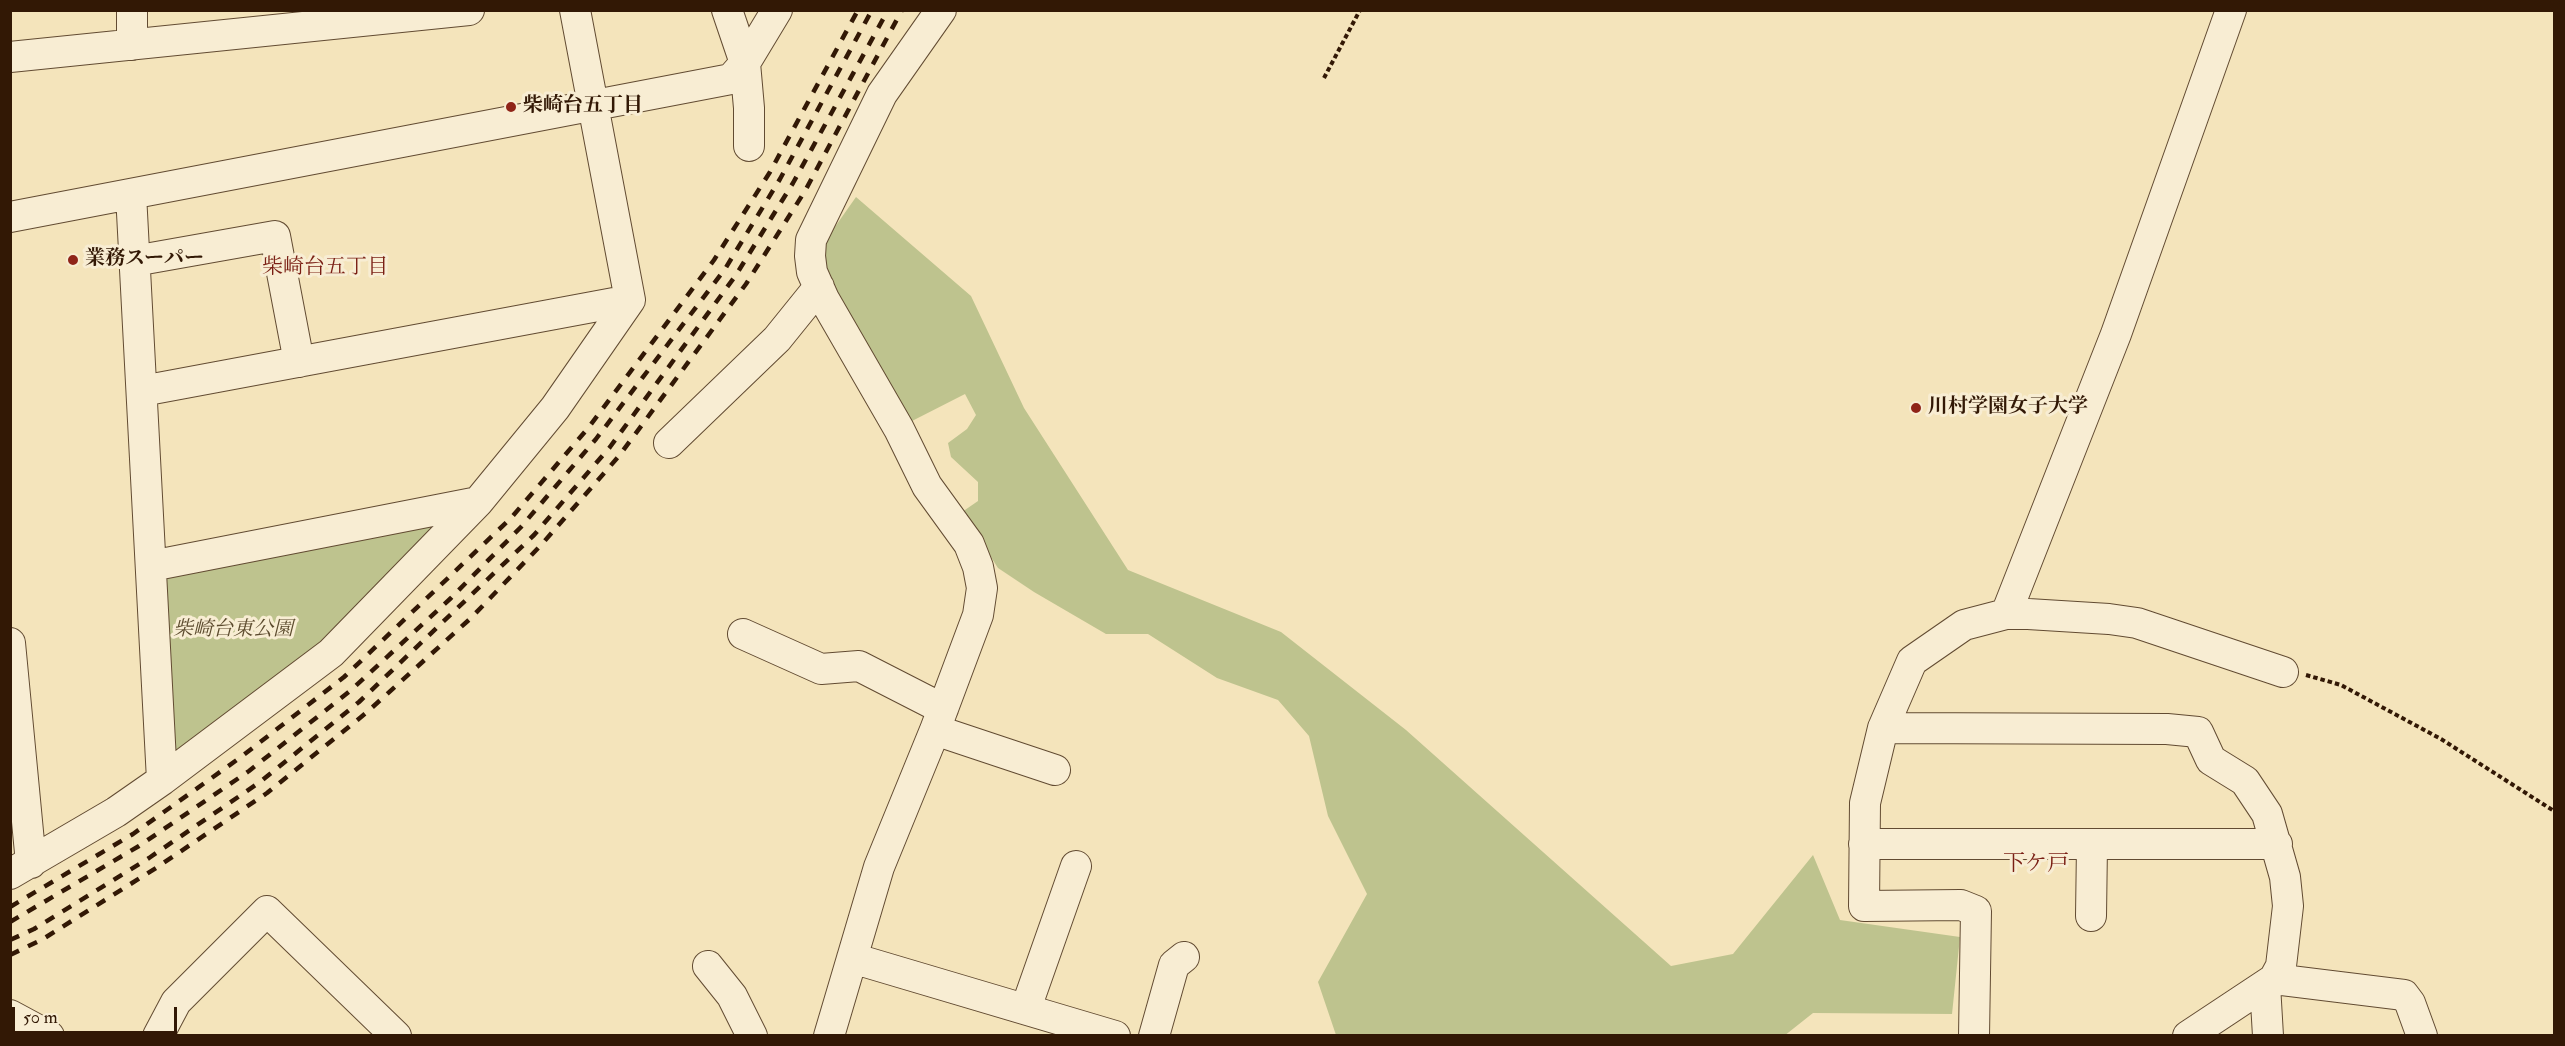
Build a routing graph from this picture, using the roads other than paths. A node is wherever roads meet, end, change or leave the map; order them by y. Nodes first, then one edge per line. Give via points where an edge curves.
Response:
1 (132, 10) edge
2 (469, 10) edge
3 (575, 10) edge
4 (727, 10) edge
5 (777, 10) edge
6 (941, 10) edge
7 (2231, 10) edge
8 (132, 45) junction
9 (10, 57) edge
10 (745, 63) junction
11 (592, 105) junction
12 (749, 146) dead end
13 (131, 194) junction
14 (10, 217) edge
15 (134, 261) junction
16 (819, 287) junction
17 (630, 300) junction
18 (299, 362) junction
19 (142, 391) junction
20 (669, 443) dead end
21 (478, 502) junction
22 (151, 566) junction
23 (2006, 614) junction
24 (743, 634) dead end
25 (10, 644) edge
26 (2283, 672) road end
27 (939, 719) junction
28 (1883, 728) junction
29 (1055, 770) dead end
30 (162, 780) junction
31 (1864, 844) junction
32 (2277, 844) junction
33 (2092, 845) junction
34 (1076, 866) dead end
35 (21, 868) edge
36 (2091, 916) dead end
37 (1184, 957) dead end
38 (852, 958) junction
39 (708, 966) dead end
40 (2270, 982) junction
41 (1026, 1008) junction
42 (14, 1022) edge
43 (49, 1035) edge
44 (158, 1035) edge
45 (396, 1035) edge
46 (752, 1035) edge
47 (830, 1035) edge
48 (1114, 1035) edge
49 (1154, 1035) edge
50 (1974, 1035) edge
51 (2188, 1035) edge
52 (2268, 1035) edge
53 (2422, 1035) edge

1 - 8 street
2 - 8 street
3 - 11 street
4 - 10 street
5 - 10 street
6 - 16 street via 882,94 811,240 810,256
7 - 23 street via 2116,334
8 - 9 street
10 - 11 street via 731,79
10 - 12 street
11 - 13 street
11 - 17 street
13 - 14 street
13 - 15 street
15 - 18 street via 274,236
15 - 19 street
16 - 20 street via 777,339
16 - 27 street via 927,486 969,544 978,567 982,588 978,615
17 - 18 street
17 - 21 street via 555,408
18 - 19 street
19 - 22 street
21 - 22 street
21 - 30 street via 331,653
22 - 30 street
23 - 26 street via 2137,623
23 - 28 street via 1964,625 1912,662
24 - 27 street via 821,669 859,666
25 - 35 street
27 - 29 street
27 - 38 street via 879,867
28 - 31 street via 1865,803
28 - 32 street via 2198,732 2211,760 2245,781 2255,793
30 - 35 street
31 - 33 street
31 - 50 street via 1864,906 1961,905 1976,911
32 - 33 street
32 - 40 street via 2288,906 2281,966
33 - 36 street
34 - 41 street
37 - 49 street via 1174,965
38 - 41 street
38 - 47 street
39 - 46 street via 732,996
40 - 51 street
40 - 52 street
40 - 53 street via 2404,995
41 - 48 street
42 - 43 street
44 - 45 street via 176,1002 267,911

